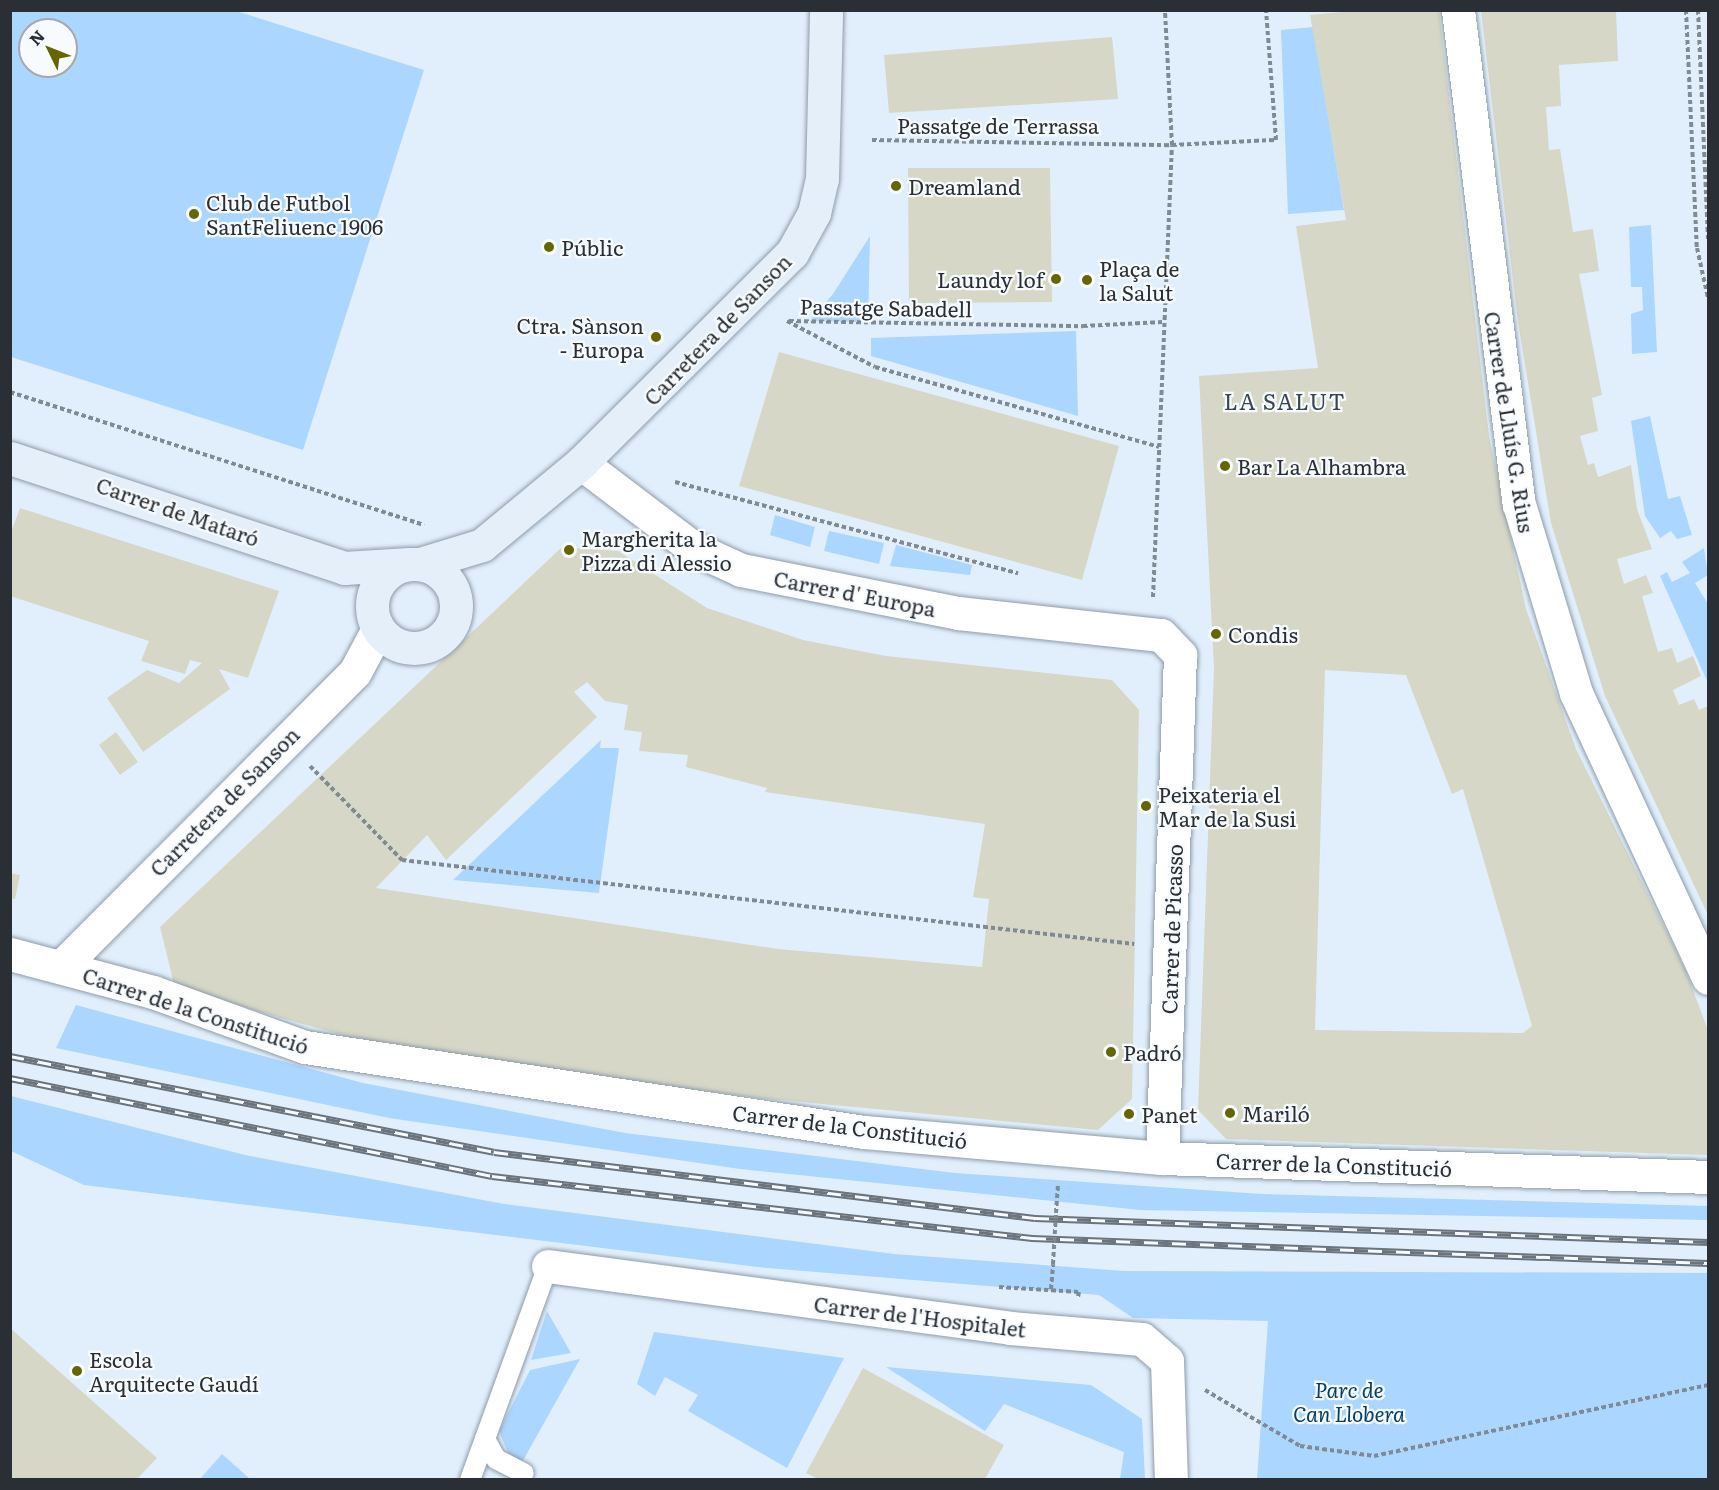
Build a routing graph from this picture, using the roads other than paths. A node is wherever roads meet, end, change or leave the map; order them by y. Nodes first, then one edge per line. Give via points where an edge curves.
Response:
1 (826, 10) edge
2 (1458, 10) edge
3 (10, 458) edge
4 (581, 463) junction
5 (475, 549) junction
6 (415, 564) junction
7 (344, 568) junction
8 (456, 603) junction
9 (375, 621) junction
10 (1153, 634) joint
11 (10, 954) edge
12 (61, 968) junction
13 (1708, 978) edge
14 (1162, 1158) junction
15 (1708, 1177) edge
16 (548, 1266) joint
17 (485, 1439) junction
18 (524, 1473) dead end
19 (470, 1479) edge
20 (1172, 1479) edge

1 - 4 street, Carretera de Sanson via 827,105 814,213 792,253
2 - 13 street, Carrer de Lluís G. Rius via 1519,504 1576,693
3 - 7 street, Carrer de Mataró
4 - 5 street, Carretera de Sanson
4 - 10 street, Carrer d' Europa via 693,548 741,570 958,613
5 - 6 street
5 - 8 street
6 - 7 street, Carrer de Mataró
6 - 8 street via 441,573
6 - 9 street via 380,581
7 - 9 street
8 - 9 street via 451,625 426,646 405,647
9 - 12 street, Carretera de Sanson via 355,672 284,739
10 - 14 street, Carrer de Picasso via 1180,656
11 - 12 street, Carrer de la Constitució
12 - 14 street, Carrer de la Constitució via 153,992 304,1047 864,1132
14 - 15 street, Carrer de la Constitució
16 - 17 lane
16 - 20 street, Carrer de l'Hospitalet via 1010,1328 1142,1339 1167,1361
17 - 18 lane via 496,1459
17 - 19 lane

